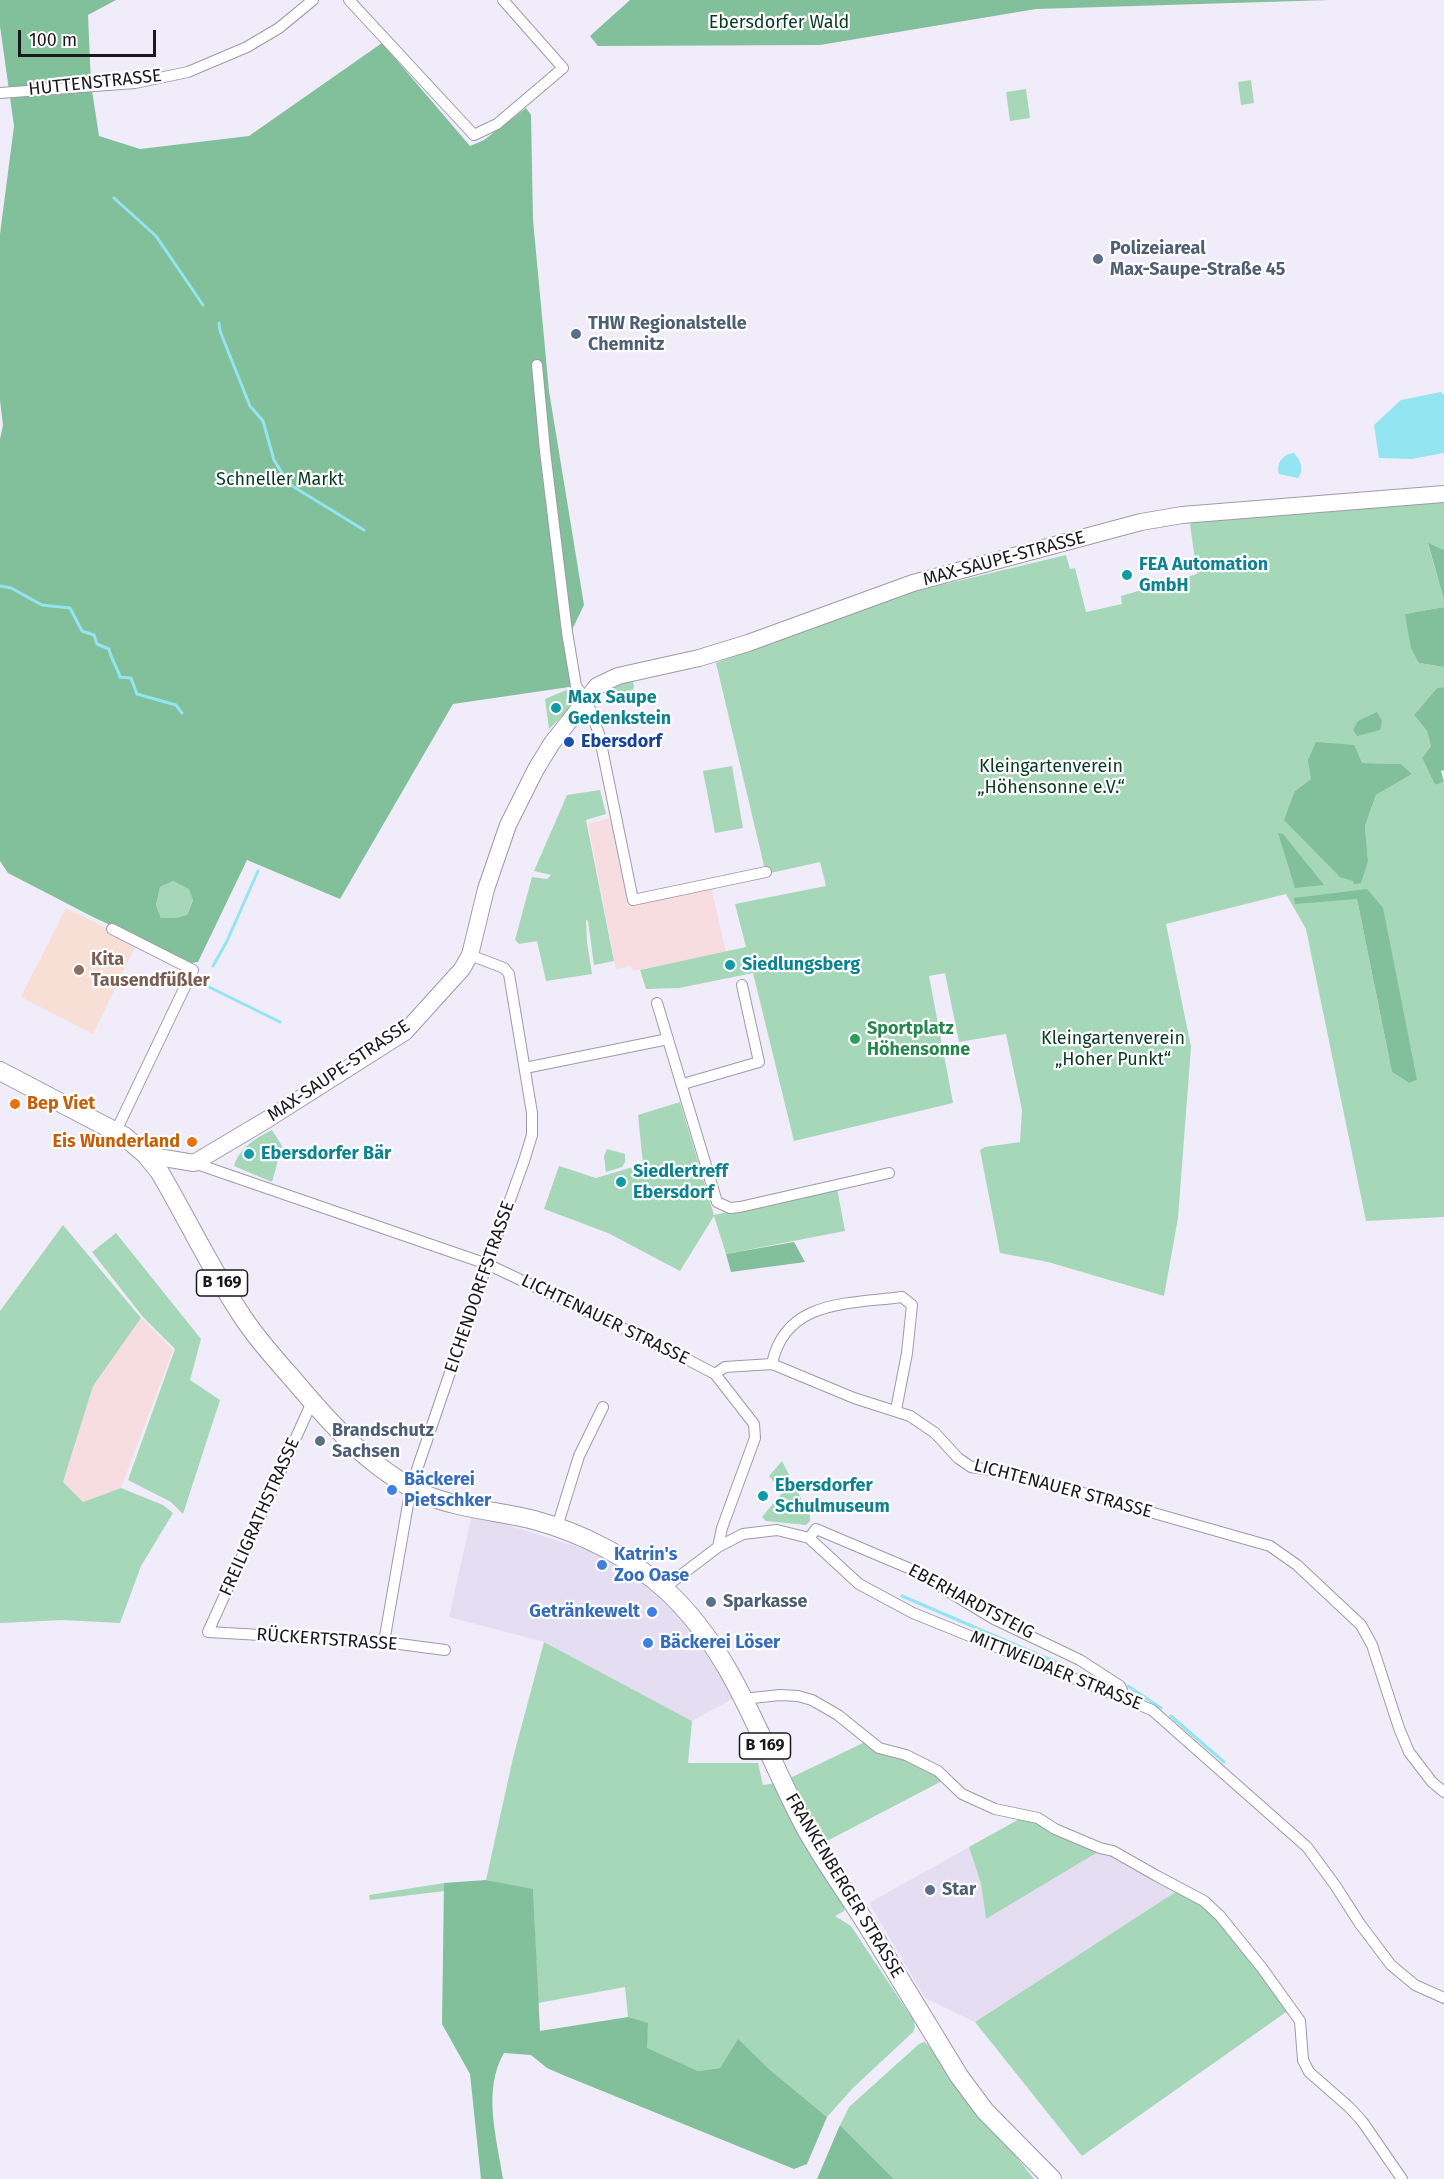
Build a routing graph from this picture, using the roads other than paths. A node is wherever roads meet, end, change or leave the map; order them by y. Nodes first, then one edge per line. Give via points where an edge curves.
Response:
1 (313, 0) edge
2 (350, 0) edge
3 (503, 0) edge
4 (0, 93) edge
5 (537, 365) dead end
6 (1444, 494) edge
7 (586, 701) junction
8 (766, 872) dead end
9 (112, 929) dead end
10 (470, 955) junction
11 (742, 985) dead end
12 (657, 1003) dead end
13 (668, 1039) junction
14 (525, 1068) junction
15 (1, 1073) edge
16 (683, 1084) junction
17 (116, 1131) junction
18 (146, 1155) junction
19 (194, 1163) junction
20 (889, 1173) dead end
21 (487, 1264) junction
22 (772, 1364) junction
23 (715, 1374) junction
24 (312, 1402) junction
25 (603, 1407) dead end
26 (896, 1410) junction
27 (411, 1487) junction
28 (557, 1527) junction
29 (808, 1538) junction
30 (718, 1547) junction
31 (664, 1588) junction
32 (208, 1632) joint
33 (384, 1642) junction
34 (445, 1650) dead end
35 (1125, 1697) junction
36 (743, 1699) junction
37 (1444, 1792) edge
38 (1444, 1998) edge
39 (1052, 2179) edge
40 (1402, 2179) edge

1 - 4 street, HUTTENSTRASSE via 279,28 247,47 188,72 135,83
2 - 3 street via 474,135 497,124 563,68
5 - 7 street via 567,632 576,686
6 - 7 street, MAX-SAUPE-STRASSE via 1182,515 1141,522 913,584 699,658 618,676 597,686
7 - 8 street via 599,734 633,900
7 - 10 street, MAX-SAUPE-STRASSE via 552,743 508,825 486,889
9 - 17 street via 193,970
10 - 14 street, EICHENDORFFSTRASSE via 504,968 509,974
10 - 19 street, MAX-SAUPE-STRASSE via 405,1032
11 - 16 street via 759,1062
12 - 13 street
13 - 14 street
13 - 16 street
14 - 21 street, EICHENDORFFSTRASSE via 532,1135
15 - 17 main road, FRANKENBERGER STRASSE
16 - 20 street via 717,1202 730,1208
17 - 18 main road, FRANKENBERGER STRASSE
18 - 19 street, LICHTENAUER STRASSE
18 - 24 main road, FRANKENBERGER STRASSE / B 169 via 168,1186 243,1318
19 - 21 street, LICHTENAUER STRASSE
21 - 23 street, LICHTENAUER STRASSE
21 - 27 street, EICHENDORFFSTRASSE
22 - 23 street, LICHTENAUER STRASSE via 725,1367
22 - 26 street, LICHTENAUER STRASSE via 854,1398
22 - 26 street via 775,1349 789,1328 813,1311 902,1298 912,1305
23 - 30 street via 754,1424 755,1438
24 - 27 main road, FRANKENBERGER STRASSE / B 169 via 368,1457
24 - 32 street, FREILIGRATHSTRASSE
25 - 28 street via 579,1456
26 - 37 street, LICHTENAUER STRASSE via 934,1434 971,1467 1016,1474 1270,1546 1327,1591 1361,1625 1372,1645 1409,1752
27 - 28 main road, FRANKENBERGER STRASSE / B 169 via 446,1501
27 - 33 street, EICHENDORFFSTRASSE
28 - 31 main road, FRANKENBERGER STRASSE / B 169 via 613,1552
29 - 30 street via 768,1530 743,1534
29 - 35 street, MITTWEIDAER STRASSE via 859,1584 913,1613
29 - 35 street, EBERHARDTSTEIG via 816,1529 914,1570 994,1619 1080,1660 1120,1686
30 - 31 street
31 - 36 main road, FRANKENBERGER STRASSE / B 169 via 699,1624
32 - 33 street, RÜCKERTSTRASSE
33 - 34 street, RÜCKERTSTRASSE
35 - 38 street, MITTWEIDAER STRASSE via 1152,1710 1307,1847 1391,1965 1415,1985
36 - 39 main road, FRANKENBERGER STRASSE / B 169 via 809,1834 959,2076 985,2111
36 - 40 street via 780,1695 812,1700 879,1748 906,1755 938,1771 962,1794 995,1809 1038,1818 1055,1829 1113,1851 1204,1900 1300,2020 1303,2060 1309,2072 1350,2107

